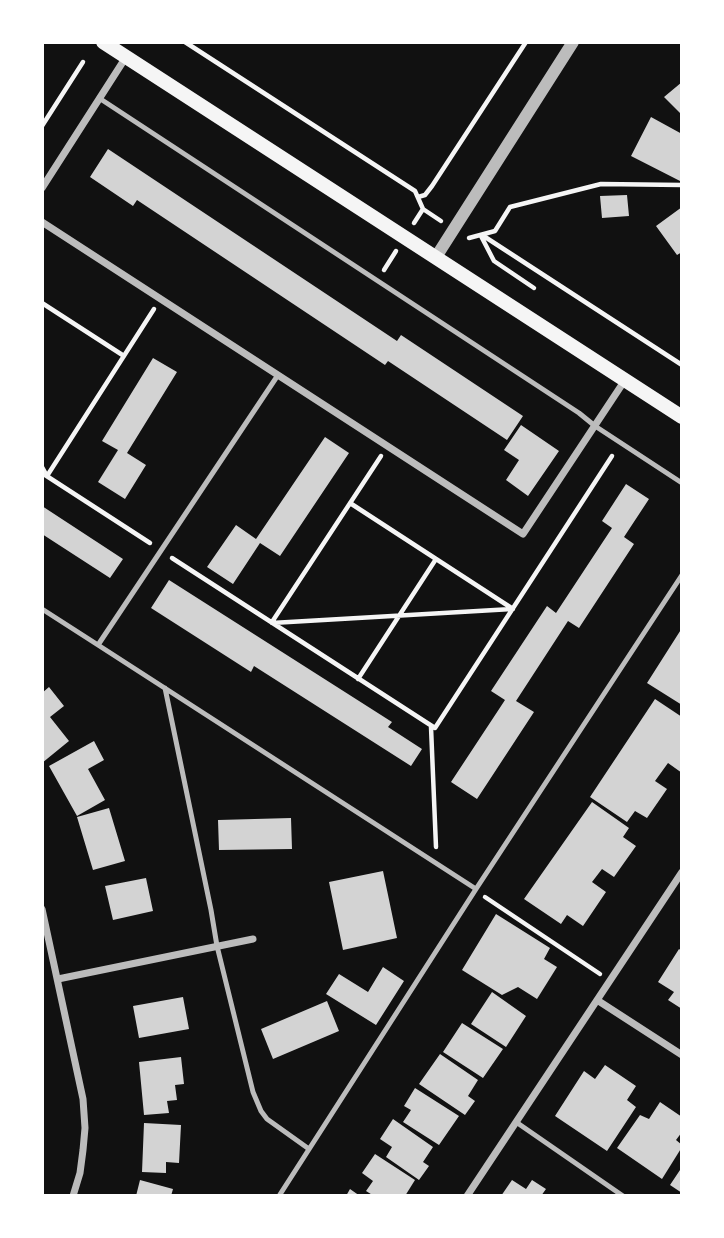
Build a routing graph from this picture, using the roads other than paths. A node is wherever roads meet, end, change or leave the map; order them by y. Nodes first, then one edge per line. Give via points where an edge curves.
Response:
1 (103, 42) edge
2 (573, 42) edge
3 (126, 57) junction
4 (99, 98) junction
5 (42, 188) edge
6 (42, 222) edge
7 (436, 257) junction
8 (278, 375) junction
9 (625, 380) junction
10 (682, 417) edge
11 (595, 426) junction
12 (682, 483) edge
13 (682, 575) edge
14 (42, 609) edge
15 (98, 645) junction
16 (165, 688) junction
17 (682, 872) edge
18 (476, 888) junction
19 (42, 909) edge
20 (253, 939) dead end
21 (217, 946) junction
22 (58, 979) junction
23 (597, 1000) junction
24 (682, 1055) edge
25 (516, 1122) junction
26 (309, 1149) junction
27 (73, 1196) edge
28 (279, 1196) edge
29 (467, 1196) edge
30 (623, 1196) edge

1 - 3 main road
2 - 7 street
3 - 4 street
3 - 7 main road
4 - 5 street
4 - 11 lane
6 - 8 street
7 - 9 main road
8 - 11 street via 523,534
8 - 15 lane
9 - 10 main road
9 - 11 street
11 - 12 lane
13 - 18 lane
14 - 15 lane
15 - 16 lane
16 - 18 lane
16 - 21 lane
17 - 23 street
18 - 26 lane
19 - 22 street
20 - 21 street
21 - 22 street
21 - 26 lane via 261,1111
22 - 27 street via 83,1099 85,1128
23 - 24 street
23 - 25 street
25 - 29 street
25 - 30 lane
26 - 28 lane

